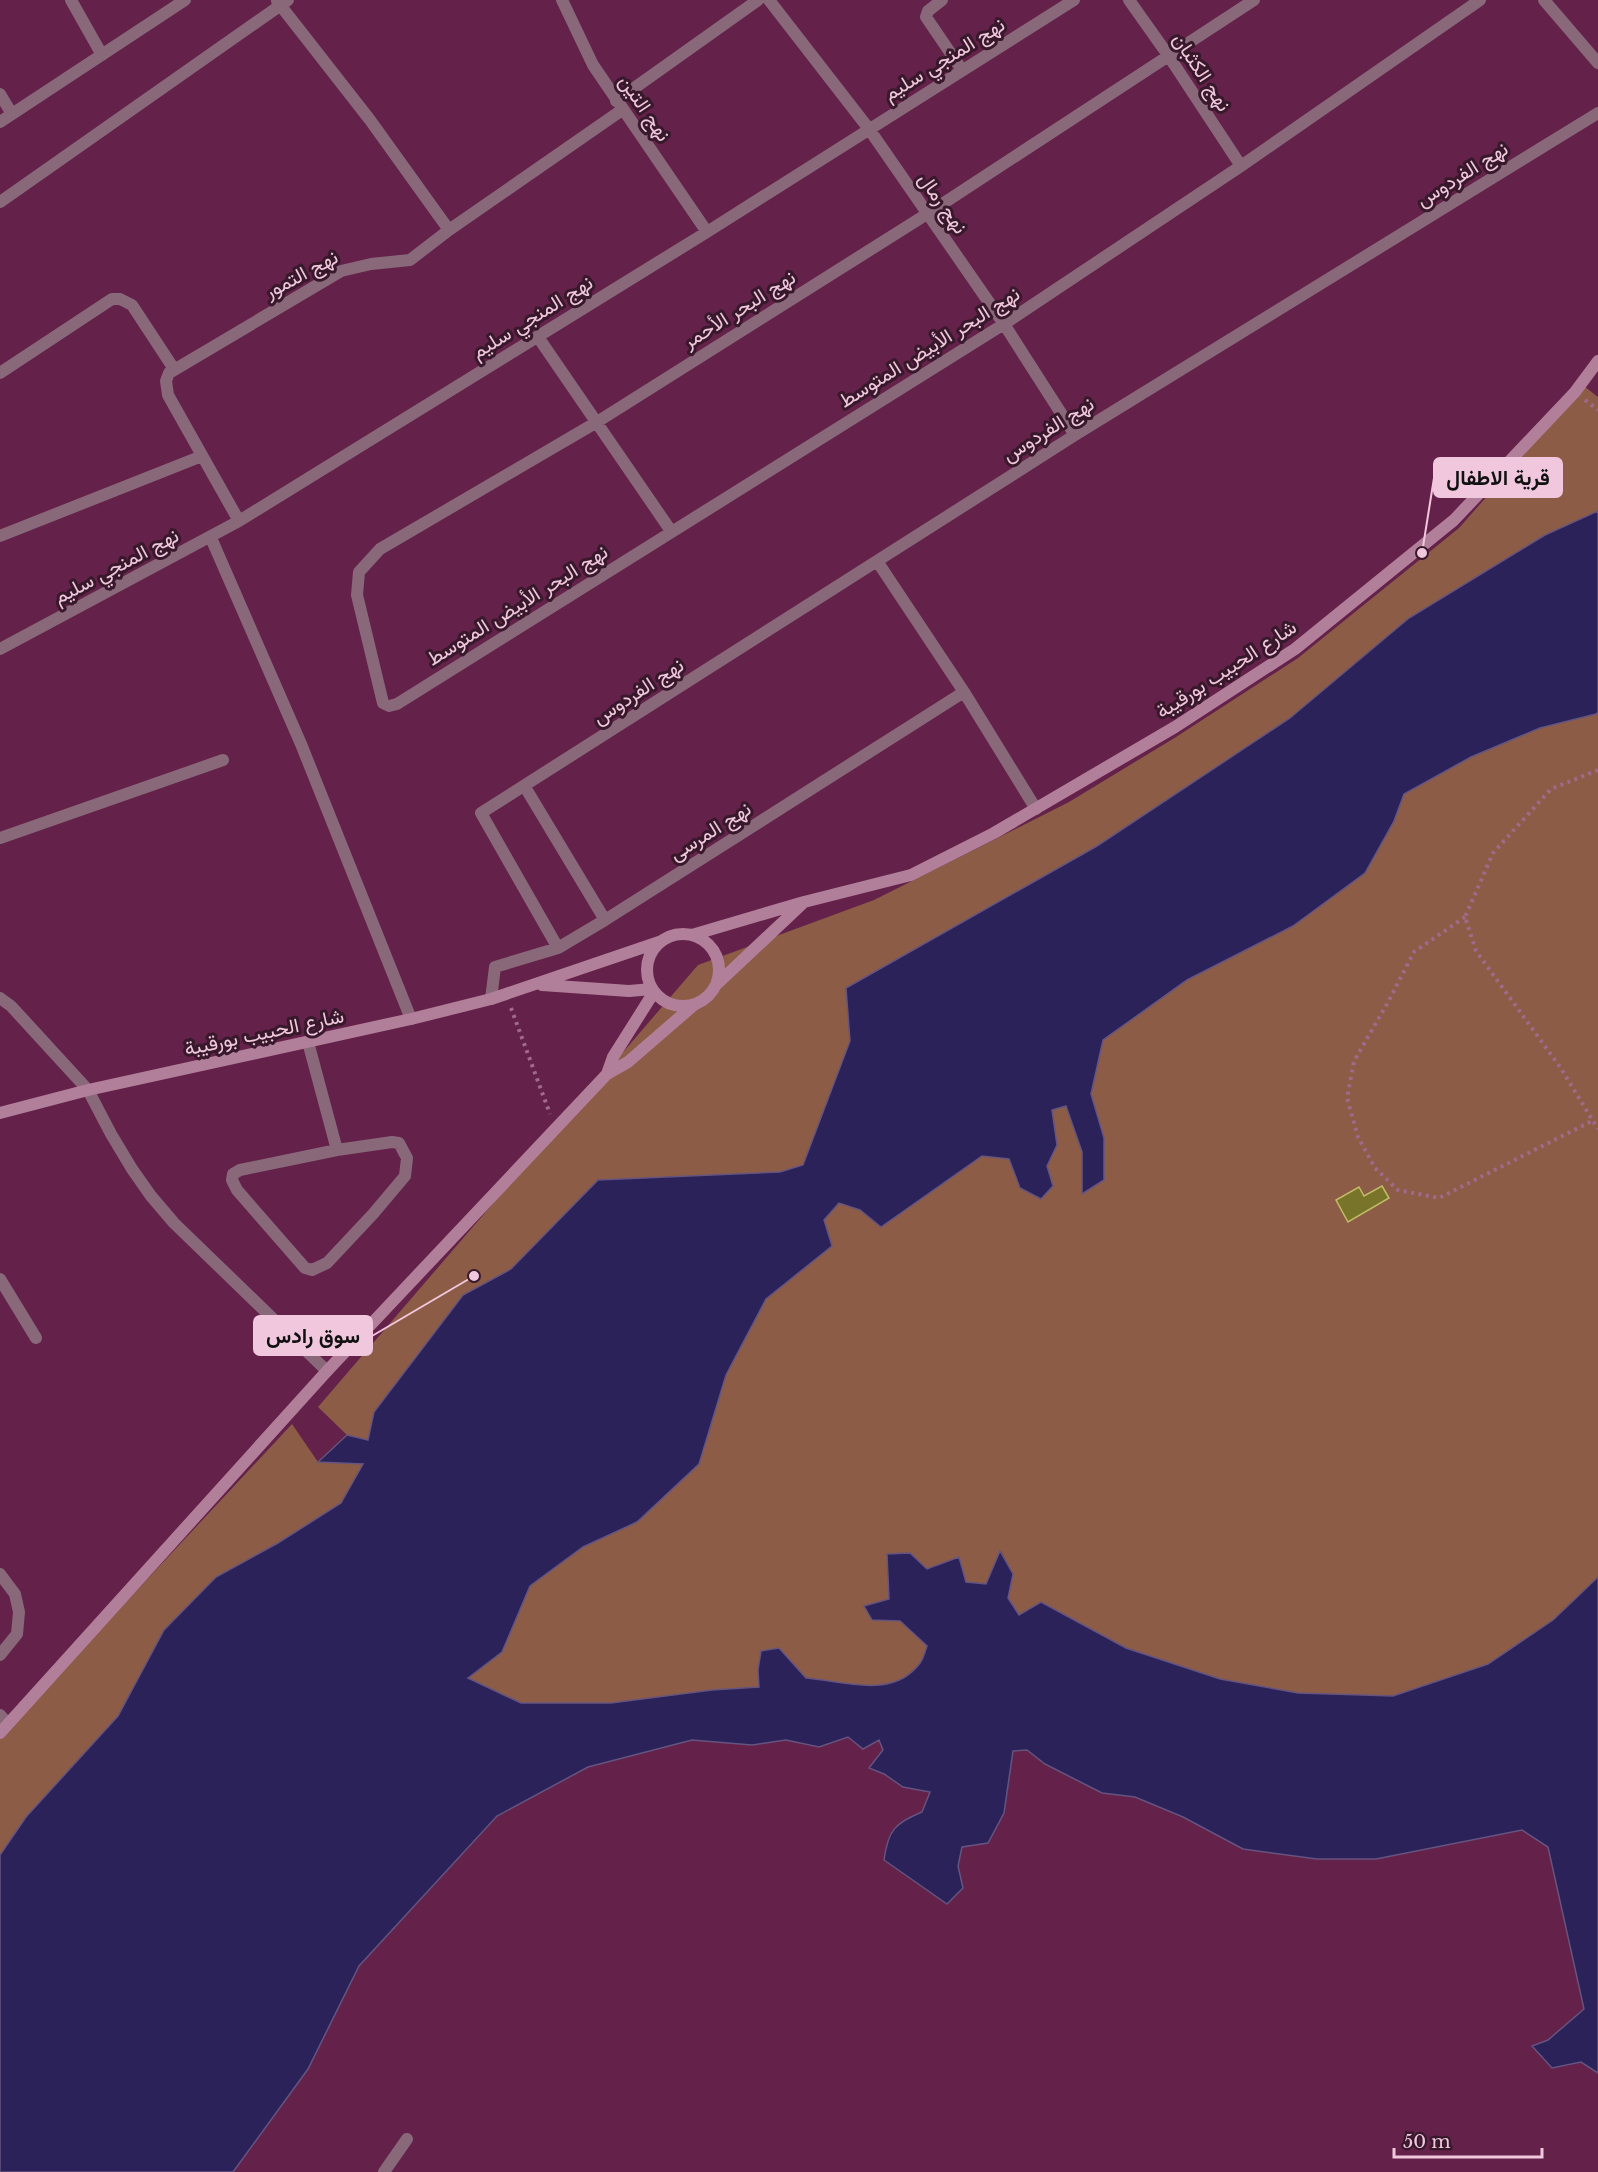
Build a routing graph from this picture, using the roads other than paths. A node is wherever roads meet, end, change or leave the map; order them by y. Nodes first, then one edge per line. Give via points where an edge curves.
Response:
1 (70, 0) edge
2 (185, 0) edge
3 (562, 0) edge
4 (758, 0) edge
5 (769, 0) edge
6 (942, 0) edge
7 (1074, 0) edge
8 (1129, 0) edge
9 (1254, 0) edge
10 (1480, 0) edge
11 (1544, 0) edge
12 (281, 2) edge
13 (102, 55) junction
14 (1168, 55) junction
15 (1598, 63) edge
16 (962, 70) junction
17 (0, 94) edge
18 (619, 105) junction
19 (1598, 113) edge
20 (12, 114) junction
21 (0, 122) edge
22 (868, 129) junction
23 (1240, 166) junction
24 (0, 202) edge
25 (927, 214) junction
26 (449, 230) junction
27 (707, 232) junction
28 (1004, 324) junction
29 (538, 337) junction
30 (1598, 361) edge
31 (174, 369) junction
32 (0, 374) edge
33 (597, 422) junction
34 (1075, 435) junction
35 (202, 456) junction
36 (239, 521) junction
37 (671, 531) junction
38 (0, 536) edge
39 (211, 538) junction
40 (877, 561) junction
41 (0, 649) edge
42 (964, 692) junction
43 (386, 705) joint
44 (223, 760) dead end
45 (525, 787) junction
46 (1036, 808) junction
47 (0, 838) edge
48 (804, 902) junction
49 (605, 920) junction
50 (692, 935) junction
51 (663, 941) junction
52 (558, 948) junction
53 (717, 984) junction
54 (535, 985) junction
55 (653, 991) junction
56 (0, 998) edge
57 (491, 999) junction
58 (695, 1004) junction
59 (411, 1019) junction
60 (308, 1042) junction
61 (607, 1074) junction
62 (88, 1090) junction
63 (0, 1113) edge
64 (337, 1150) junction
65 (0, 1279) edge
66 (36, 1338) dead end
67 (327, 1371) junction
68 (0, 1574) edge
69 (0, 1655) edge
70 (3, 1724) edge
71 (407, 2139) dead end
72 (384, 2172) edge

1 - 13 street
2 - 13 street
3 - 18 street, نهج التين via 590,59
4 - 18 street, نهج التمور
5 - 22 street, نهج رمال
6 - 16 street via 926,17
7 - 16 street, نهج المنجي سليم
8 - 14 street, نهج الكثبان
9 - 14 street, نهج البحر الأحمر
10 - 23 street, نهج البحر الأبيض المتوسط
11 - 15 street
12 - 24 street
12 - 26 street
13 - 20 street
14 - 23 street, نهج الكثبان
14 - 25 street, نهج البحر الأحمر
16 - 22 street, نهج المنجي سليم
17 - 20 street
18 - 26 street, نهج التمور
18 - 27 street, نهج التين
19 - 34 street, نهج الفردوس
20 - 21 street
22 - 25 street, نهج رمال
22 - 27 street, نهج المنجي سليم
23 - 28 street, نهج البحر الأبيض المتوسط
25 - 28 street, نهج رمال
25 - 33 street, نهج البحر الأحمر
26 - 31 street, نهج التمور via 410,260 341,271
27 - 29 street, نهج المنجي سليم
28 - 34 street, نهج رمال
28 - 37 street, نهج البحر الأبيض المتوسط
29 - 33 street
29 - 36 street, نهج المنجي سليم
30 - 46 street, شارع الحبيب بورقيبة via 1575,392 1454,520 1376,585 1295,649 1175,727
31 - 32 street via 132,305 112,299
31 - 35 street via 166,381 166,390
33 - 37 street
33 - 43 street, نهج البحر الأحمر via 380,549 359,572 357,595 380,696
34 - 40 street, نهج الفردوس
35 - 36 street
35 - 38 street
36 - 39 street, نهج المنجي سليم
37 - 43 street, نهج البحر الأبيض المتوسط via 397,704
39 - 41 street, نهج المنجي سليم
39 - 59 street via 301,744
40 - 42 street
40 - 45 street, نهج الفردوس
42 - 46 street
42 - 49 street, نهج المرسى
44 - 47 street
45 - 49 street
45 - 52 street, نهج الفردوس via 481,813
46 - 48 street, شارع الحبيب بورقيبة via 911,875
48 - 50 street, شارع الحبيب بورقيبة
48 - 53 street, شارع الحبيب بورقيبة
49 - 52 street, نهج المرسى
50 - 51 street via 671,936
50 - 53 street via 715,954
51 - 54 street, شارع الحبيب بورقيبة
51 - 55 street via 647,965
52 - 57 street, نهج المرسى via 495,967
53 - 58 street via 704,1000
54 - 55 street, شارع الحبيب بورقيبة
54 - 57 street, شارع الحبيب بورقيبة
55 - 58 street via 673,1005
55 - 61 street
56 - 62 street
57 - 59 street, شارع الحبيب بورقيبة
58 - 61 street via 628,1062
59 - 60 street, شارع الحبيب بورقيبة
60 - 62 street, شارع الحبيب بورقيبة
60 - 64 street
61 - 67 street
62 - 63 street, شارع الحبيب بورقيبة
62 - 67 street via 132,1169 168,1216
64 - 64 street via 399,1143 407,1167 405,1176 373,1214 327,1263 312,1270 305,1268 290,1251 237,1190 232,1178 240,1170
65 - 66 street
67 - 70 street
68 - 69 street via 15,1594 19,1612 17,1634
71 - 72 street

